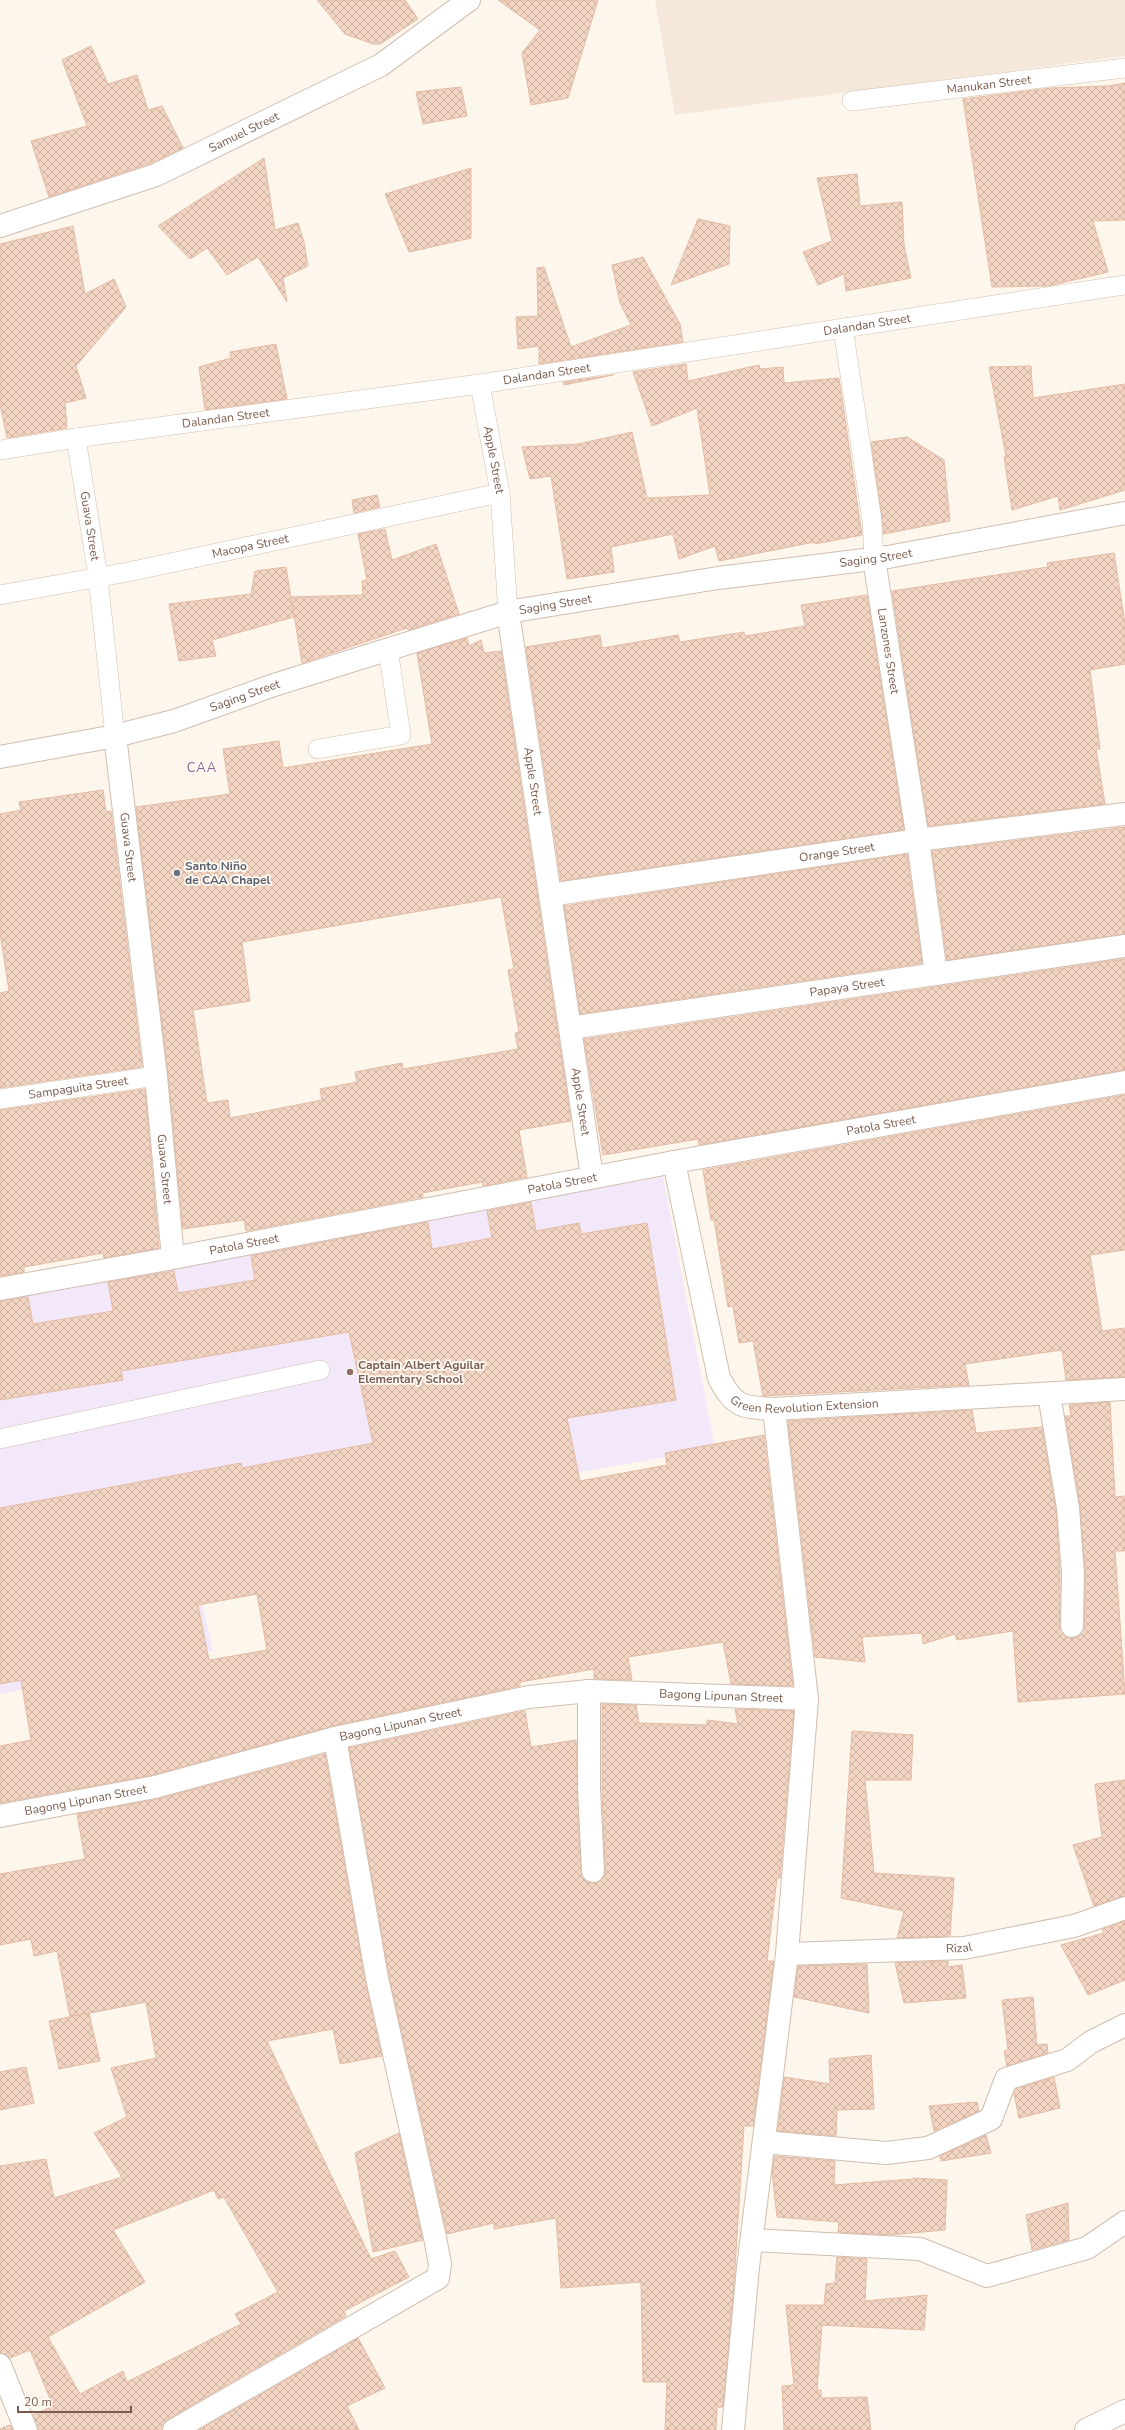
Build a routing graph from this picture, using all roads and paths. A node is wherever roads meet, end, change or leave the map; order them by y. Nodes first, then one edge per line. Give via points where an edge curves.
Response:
1 (469, 0) edge
2 (1125, 68) edge
3 (852, 101) dead end
4 (0, 226) edge
5 (1125, 285) edge
6 (843, 328) junction
7 (480, 384) junction
8 (76, 438) junction
9 (0, 450) edge
10 (500, 493) junction
11 (1125, 513) edge
12 (874, 559) junction
13 (98, 577) junction
14 (0, 595) edge
15 (508, 612) junction
16 (388, 649) junction
17 (115, 736) junction
18 (318, 749) dead end
19 (0, 757) edge
20 (1125, 814) edge
21 (918, 840) junction
22 (550, 895) junction
23 (1125, 946) edge
24 (936, 974) junction
25 (570, 1028) junction
26 (156, 1076) junction
27 (1125, 1082) edge
28 (0, 1099) edge
29 (674, 1162) junction
30 (592, 1177) junction
31 (173, 1258) junction
32 (0, 1289) edge
33 (320, 1370) dead end
34 (1125, 1389) edge
35 (1049, 1394) junction
36 (774, 1409) junction
37 (0, 1439) edge
38 (1072, 1626) dead end
39 (589, 1691) junction
40 (807, 1699) junction
41 (335, 1738) junction
42 (0, 1816) edge
43 (593, 1871) dead end
44 (1125, 1908) edge
45 (787, 1954) junction
46 (1125, 2025) edge
47 (764, 2142) junction
48 (1125, 2222) edge
49 (752, 2240) junction
50 (0, 2364) edge
51 (1125, 2411) edge
52 (26, 2430) edge
53 (174, 2430) edge
54 (733, 2430) edge
55 (1086, 2430) edge

1 - 4 street, Samuel Street via 381,65 156,174
2 - 3 lane, Manukan Street
5 - 6 lane, Dalandan Street
6 - 7 lane, Dalandan Street
6 - 12 lane, Lanzones Street via 872,520
7 - 8 lane, Dalandan Street
7 - 10 lane, Apple Street
8 - 9 lane, Dalandan Street
8 - 13 lane, Guava Street
10 - 13 lane, Macopa Street
10 - 15 lane, Apple Street
11 - 12 street, Saging Street
12 - 15 street, Saging Street via 718,578
12 - 21 street, Lanzones Street
13 - 14 lane, Macopa Street
13 - 17 lane, Guava Street
15 - 16 street, Saging Street
15 - 22 street, Apple Street
16 - 17 street, Saging Street via 274,685 174,721
16 - 18 lane via 401,735
17 - 19 street, Saging Street
17 - 26 street, Guava Street
20 - 21 street, Orange Street
21 - 22 street, Orange Street
21 - 24 street, Lanzones Street
22 - 25 street, Apple Street
23 - 24 street, Papaya Street
24 - 25 street, Papaya Street
25 - 30 street, Apple Street
26 - 28 lane, Sampaguita Street
26 - 31 street, Guava Street
27 - 29 street, Patola Street
29 - 30 street, Patola Street
29 - 36 street, Green Revolution Extension via 719,1378 728,1395 744,1407
30 - 31 street, Patola Street
31 - 32 street, Patola Street
33 - 37 lane
34 - 35 street, Green Revolution Extension
35 - 36 street, Green Revolution Extension
35 - 38 street via 1068,1508 1073,1573
36 - 40 street
39 - 40 street, Bagong Lipunan Street
39 - 41 street, Bagong Lipunan Street via 529,1697
39 - 43 street via 589,1789
40 - 45 street
41 - 42 street, Bagong Lipunan Street via 155,1787
41 - 53 street via 378,1978 440,2264 438,2278
44 - 45 street, Rizal via 1074,1926 964,1948
45 - 47 street
46 - 47 street via 1091,2042 1067,2060 1006,2079 991,2119 928,2148 886,2153
47 - 49 street
48 - 49 street via 1087,2248 987,2276 920,2249
49 - 54 street
50 - 52 street
51 - 55 street

